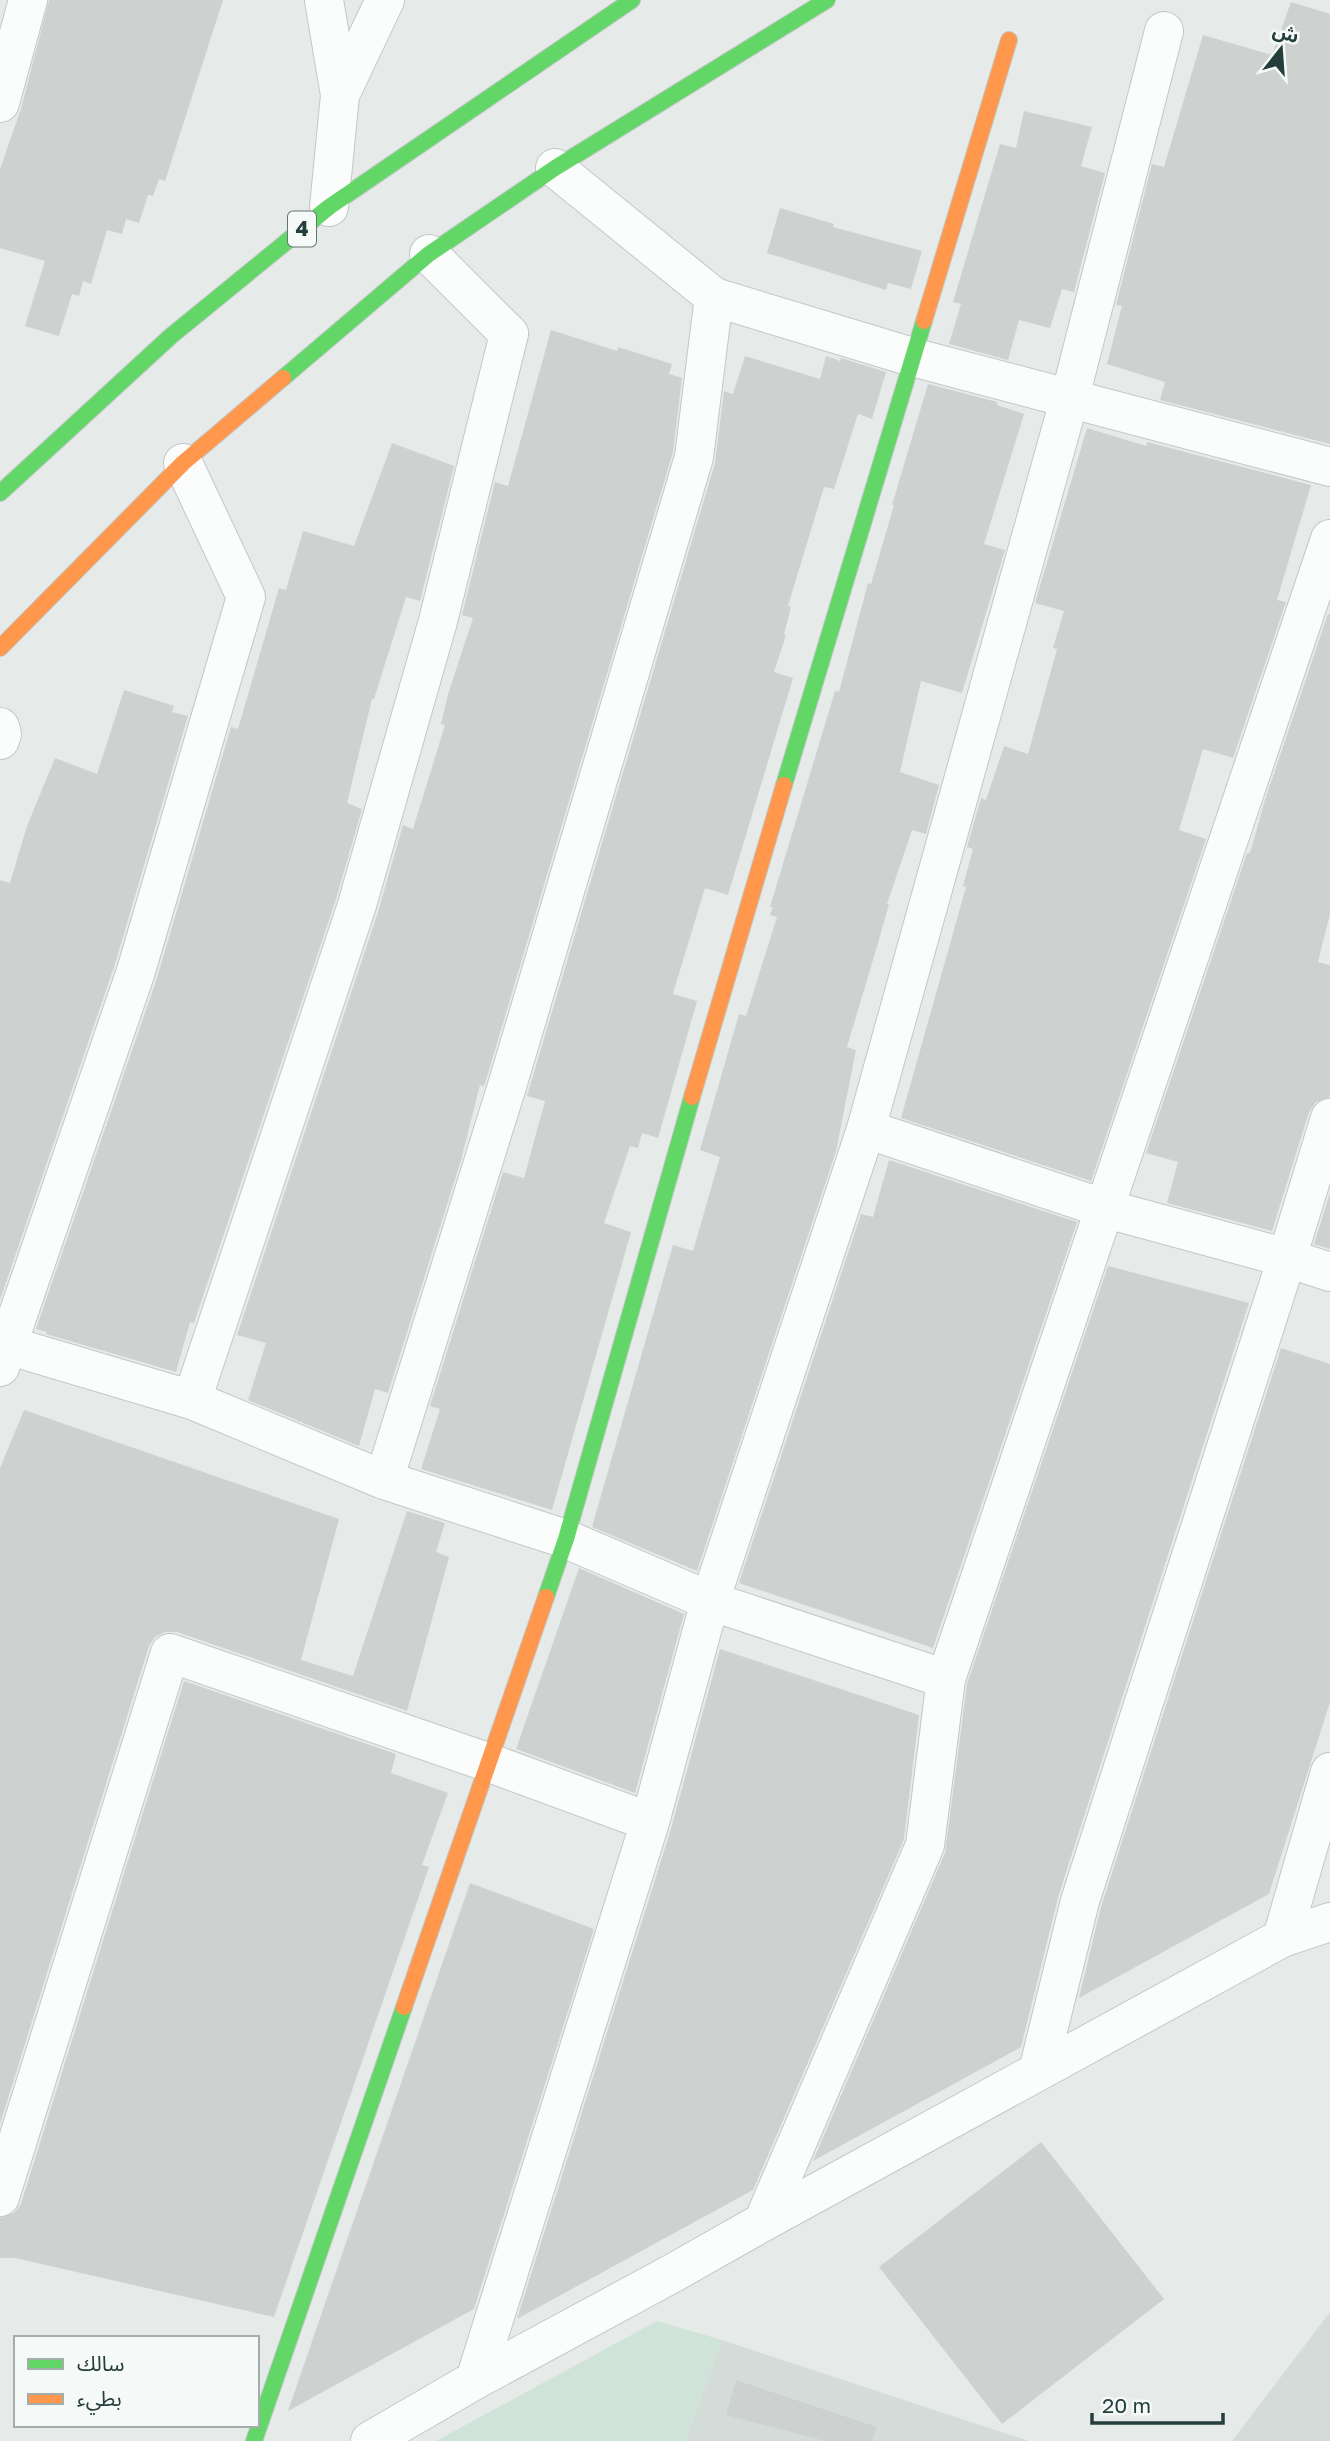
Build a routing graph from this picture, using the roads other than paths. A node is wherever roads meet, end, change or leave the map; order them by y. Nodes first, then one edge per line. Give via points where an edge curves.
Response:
1 (28, 0) edge
2 (324, 0) edge
3 (385, 0) edge
4 (632, 0) edge
5 (827, 0) edge
6 (1164, 31) dead end
7 (1009, 40) dead end
8 (340, 95) junction
9 (0, 103) edge
10 (555, 168) junction
11 (329, 207) junction
12 (429, 254) junction
13 (714, 297) junction
14 (912, 357) junction
15 (1070, 397) junction
16 (183, 463) junction
17 (1330, 467) edge
18 (3, 485) edge
19 (1330, 539) edge
20 (0, 648) edge
21 (0, 727) edge
22 (0, 740) edge
23 (1330, 1118) edge
24 (866, 1129) junction
25 (1103, 1208) junction
26 (1287, 1258) junction
27 (1330, 1272) edge
28 (3, 1352) edge
29 (192, 1400) junction
30 (384, 1480) junction
31 (566, 1539) junction
32 (710, 1601) junction
33 (946, 1679) junction
34 (490, 1763) junction
35 (1330, 1772) edge
36 (650, 1822) junction
37 (1330, 1922) edge
38 (1282, 1938) junction
39 (1038, 2071) junction
40 (0, 2197) edge
41 (763, 2222) junction
42 (475, 2380) junction
43 (259, 2427) edge
44 (370, 2441) edge

1 - 9 street
2 - 8 street
3 - 8 street
4 - 11 main road, 4
5 - 10 main road
6 - 15 street
7 - 14 main road
8 - 11 street
10 - 12 main road
10 - 13 street
11 - 18 main road, 4 via 171,337
12 - 16 main road
12 - 29 street via 509,334 438,621 357,905
13 - 14 street
13 - 30 street via 694,457
14 - 15 street
14 - 31 main road
15 - 17 street
15 - 24 street
16 - 20 main road
16 - 28 street via 246,597 135,971
19 - 25 street
21 - 22 street
23 - 26 street
24 - 25 street
24 - 32 street
25 - 26 street
25 - 33 street
26 - 27 street
26 - 39 street via 1080,1901
28 - 29 street
29 - 30 street
30 - 31 street
31 - 32 street
31 - 34 main road
32 - 33 street
32 - 36 street
33 - 41 street via 926,1844
34 - 36 street
34 - 40 street via 170,1653
34 - 43 main road
35 - 38 street
36 - 42 street
37 - 38 street
38 - 39 street
39 - 41 street
41 - 42 street
42 - 44 street

